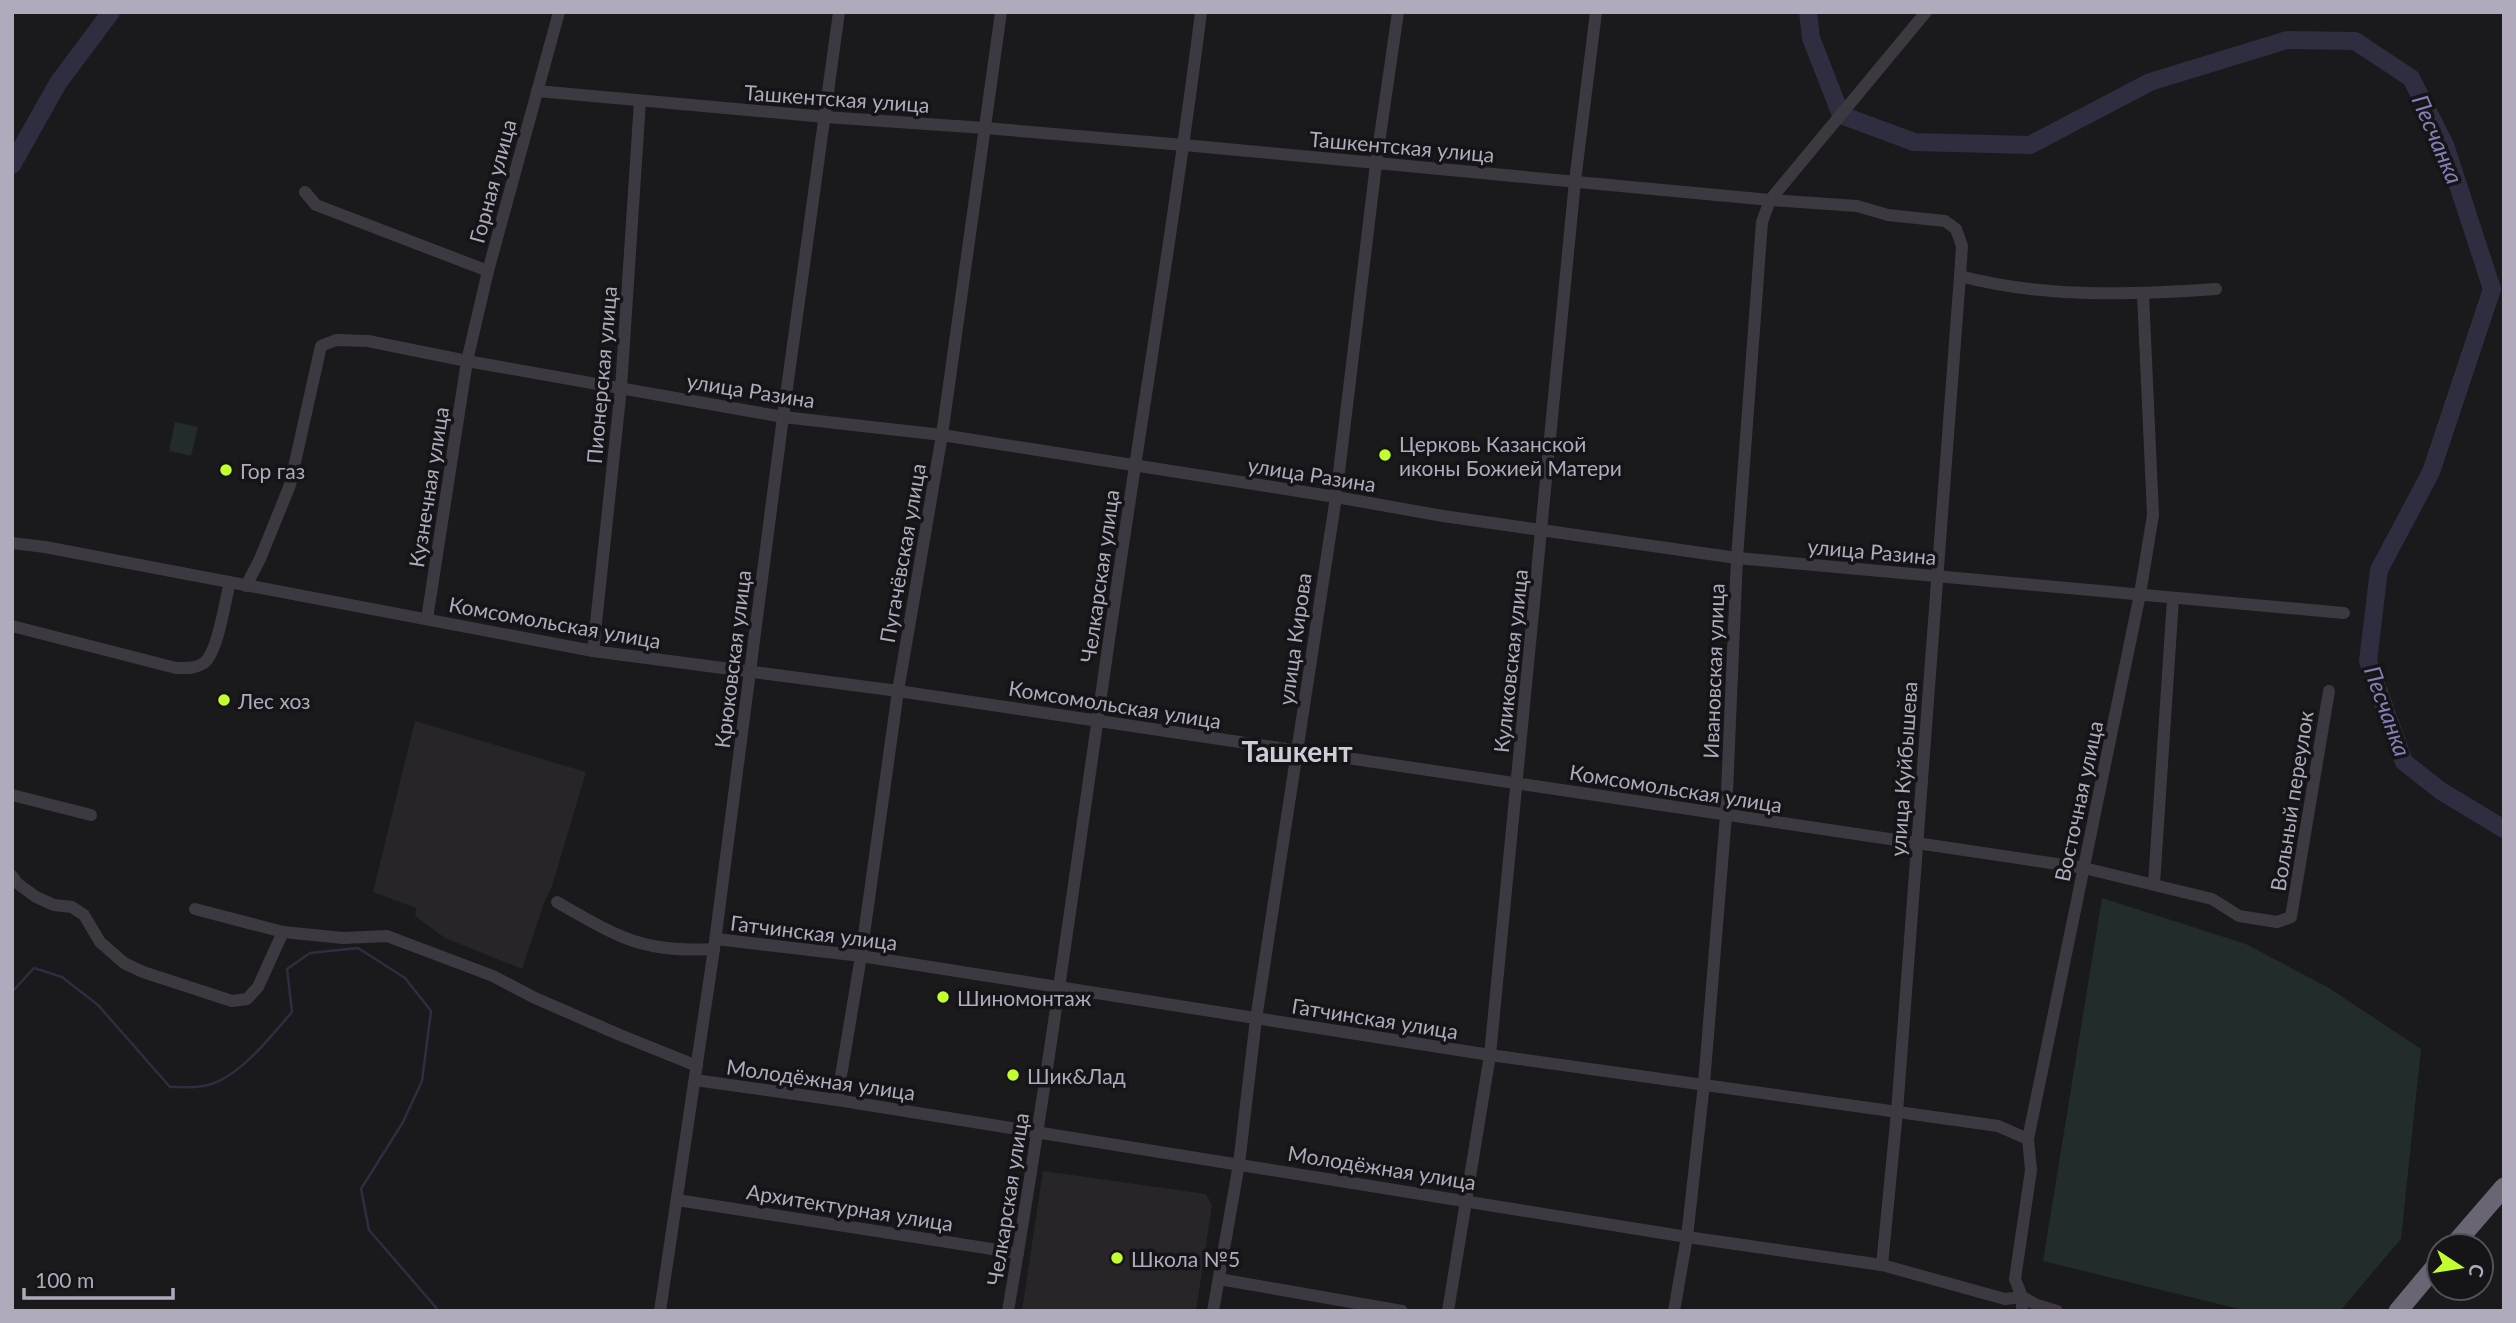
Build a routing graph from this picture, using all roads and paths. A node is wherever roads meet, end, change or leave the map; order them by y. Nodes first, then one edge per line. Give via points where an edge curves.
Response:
1 (559, 12) edge
2 (839, 12) edge
3 (1001, 12) edge
4 (1201, 12) edge
5 (1398, 12) edge
6 (1595, 12) edge
7 (1926, 12) edge
8 (537, 90) junction
9 (640, 101) junction
10 (825, 117) junction
11 (985, 128) junction
12 (1184, 145) junction
13 (1376, 164) junction
14 (1575, 181) junction
15 (305, 192) dead end
16 (1770, 201) junction
17 (488, 271) junction
18 (1960, 276) junction
19 (2216, 289) dead end
20 (2143, 294) junction
21 (467, 361) junction
22 (621, 388) junction
23 (783, 417) junction
24 (942, 435) junction
25 (1135, 465) junction
26 (1336, 497) junction
27 (1542, 530) junction
28 (12, 543) edge
29 (1737, 558) junction
30 (1937, 576) junction
31 (230, 582) junction
32 (246, 586) junction
33 (2140, 594) junction
34 (2173, 599) junction
35 (2344, 613) dead end
36 (426, 619) junction
37 (12, 626) edge
38 (593, 651) junction
39 (749, 673) junction
40 (898, 691) junction
41 (2329, 691) dead end
42 (1097, 721) junction
43 (1297, 751) junction
44 (1517, 783) junction
45 (13, 800) edge
46 (91, 815) dead end
47 (1726, 815) junction
48 (1917, 842) junction
49 (2084, 868) junction
50 (12, 876) edge
51 (2154, 884) junction
52 (557, 902) dead end
53 (195, 909) dead end
54 (2291, 917) joint
55 (283, 932) junction
56 (715, 944) junction
57 (861, 956) junction
58 (1059, 987) junction
59 (1256, 1019) junction
60 (1490, 1055) junction
61 (697, 1066) junction
62 (695, 1080) junction
63 (1704, 1084) junction
64 (837, 1100) junction
65 (1897, 1112) junction
66 (1038, 1133) junction
67 (2028, 1139) junction
68 (1239, 1164) junction
69 (2504, 1187) edge
70 (677, 1200) junction
71 (1468, 1200) junction
72 (2465, 1232) edge
73 (1687, 1237) junction
74 (1018, 1252) junction
75 (1882, 1265) junction
76 (1219, 1279) junction
77 (2425, 1279) edge
78 (2022, 1297) junction
79 (660, 1311) edge
80 (1008, 1311) edge
81 (1213, 1311) edge
82 (1402, 1311) edge
83 (1448, 1311) edge
84 (1674, 1311) edge
85 (2022, 1311) edge
86 (2057, 1311) edge
87 (2398, 1311) edge

1 - 8 street, Горная улица
2 - 10 street, Крюковская улица
3 - 11 street, Пугачёвская улица
4 - 12 street, Челкарская улица
5 - 13 street, улица Кирова
6 - 14 street, Куликовская улица
7 - 16 street
8 - 9 street, Ташкентская улица
8 - 17 street, Горная улица
9 - 10 street, Ташкентская улица
9 - 22 street, Пионерская улица
10 - 11 street, Ташкентская улица
10 - 23 street, Крюковская улица
11 - 12 street, Ташкентская улица
11 - 24 street, Пугачёвская улица
12 - 13 street, Ташкентская улица
12 - 25 street, Челкарская улица
13 - 14 street, Ташкентская улица
13 - 26 street, улица Кирова
14 - 16 street, Ташкентская улица
14 - 27 street, Куликовская улица
15 - 17 street via 316,205
16 - 18 street, Ташкентская улица via 1857,206 1888,215 1945,221 1956,229 1962,246
16 - 29 street, Ивановская улица via 1760,237
17 - 21 street, Горная улица
18 - 20 street via 2043,291
18 - 30 street, улица Куйбышева
19 - 20 street
20 - 33 street, Восточная улица via 2153,514
21 - 22 street, улица Разина
21 - 32 street, улица Разина via 368,341 336,340 321,346 290,485
21 - 36 street, Кузнечная улица
22 - 23 street, улица Разина
22 - 38 street, Пионерская улица
23 - 24 street, улица Разина
23 - 39 street, Крюковская улица
24 - 25 street, улица Разина
24 - 40 street, Пугачёвская улица
25 - 26 street, улица Разина
25 - 42 street, Челкарская улица
26 - 27 street, улица Разина
26 - 43 street, улица Кирова
27 - 29 street, улица Разина
27 - 44 street, Куликовская улица
28 - 31 street, Комсомольская улица
29 - 30 street, улица Разина
29 - 47 street, Ивановская улица
30 - 33 street, улица Разина
30 - 48 street, улица Куйбышева
31 - 32 street, Комсомольская улица
31 - 37 street via 213,650 206,662 192,669
32 - 36 street, Комсомольская улица
33 - 34 street, улица Разина
33 - 49 street, Восточная улица
34 - 35 street, улица Разина
34 - 51 street
36 - 38 street, Комсомольская улица
38 - 39 street, Комсомольская улица
39 - 40 street, Комсомольская улица
39 - 56 street, Крюковская улица
40 - 42 street, Комсомольская улица
40 - 57 street, Пугачёвская улица
41 - 54 street, Вольный переулок
42 - 43 street, Комсомольская улица
42 - 58 street, Челкарская улица
43 - 44 street, Комсомольская улица
43 - 59 street, улица Кирова
44 - 47 street, Комсомольская улица
44 - 60 street, Куликовская улица
45 - 46 street
47 - 48 street, Комсомольская улица
47 - 63 street, Ивановская улица
48 - 49 street, Комсомольская улица
48 - 65 street, улица Куйбышева
49 - 51 street, Комсомольская улица
49 - 67 street, Восточная улица
50 - 55 street via 36,897 84,915 100,942 124,963 232,1001 247,999 258,987
51 - 54 street, Комсомольская улица via 2212,899 2239,916 2277,922
52 - 56 street, Гатчинская улица via 636,942 667,947
53 - 55 street, Молодёжная улица
55 - 61 street, Молодёжная улица via 343,938 387,936 494,976
56 - 57 street, Гатчинская улица
56 - 61 street, Крюковская улица
57 - 58 street, Гатчинская улица
57 - 64 street, Пугачёвская улица
58 - 59 street, Гатчинская улица
58 - 66 street, Челкарская улица
59 - 60 street, Гатчинская улица
59 - 68 street, улица Кирова
60 - 63 street, Гатчинская улица
60 - 71 street, Куликовская улица
61 - 62 street, Крюковская улица
62 - 64 street, Молодёжная улица
62 - 70 street, Крюковская улица
63 - 65 street, Гатчинская улица
63 - 73 street, Ивановская улица
64 - 66 street, Молодёжная улица
65 - 67 street, Гатчинская улица via 1998,1126
65 - 75 street, улица Куйбышева
66 - 68 street, Молодёжная улица
66 - 74 street, Челкарская улица
67 - 78 street, Восточная улица via 2031,1170 2015,1279
68 - 71 street, Молодёжная улица
68 - 76 street, улица Кирова
69 - 72 highway
70 - 74 street, Архитектурная улица
70 - 79 street, Крюковская улица
71 - 73 street, Молодёжная улица
71 - 83 street, Куликовская улица
73 - 75 street, Молодёжная улица
73 - 84 street, Ивановская улица
74 - 80 street, Челкарская улица
75 - 78 street, Молодёжная улица via 2005,1299
76 - 81 street, улица Кирова
76 - 82 street
77 - 87 highway
78 - 85 street, Восточная улица
78 - 86 street, Молодёжная улица

